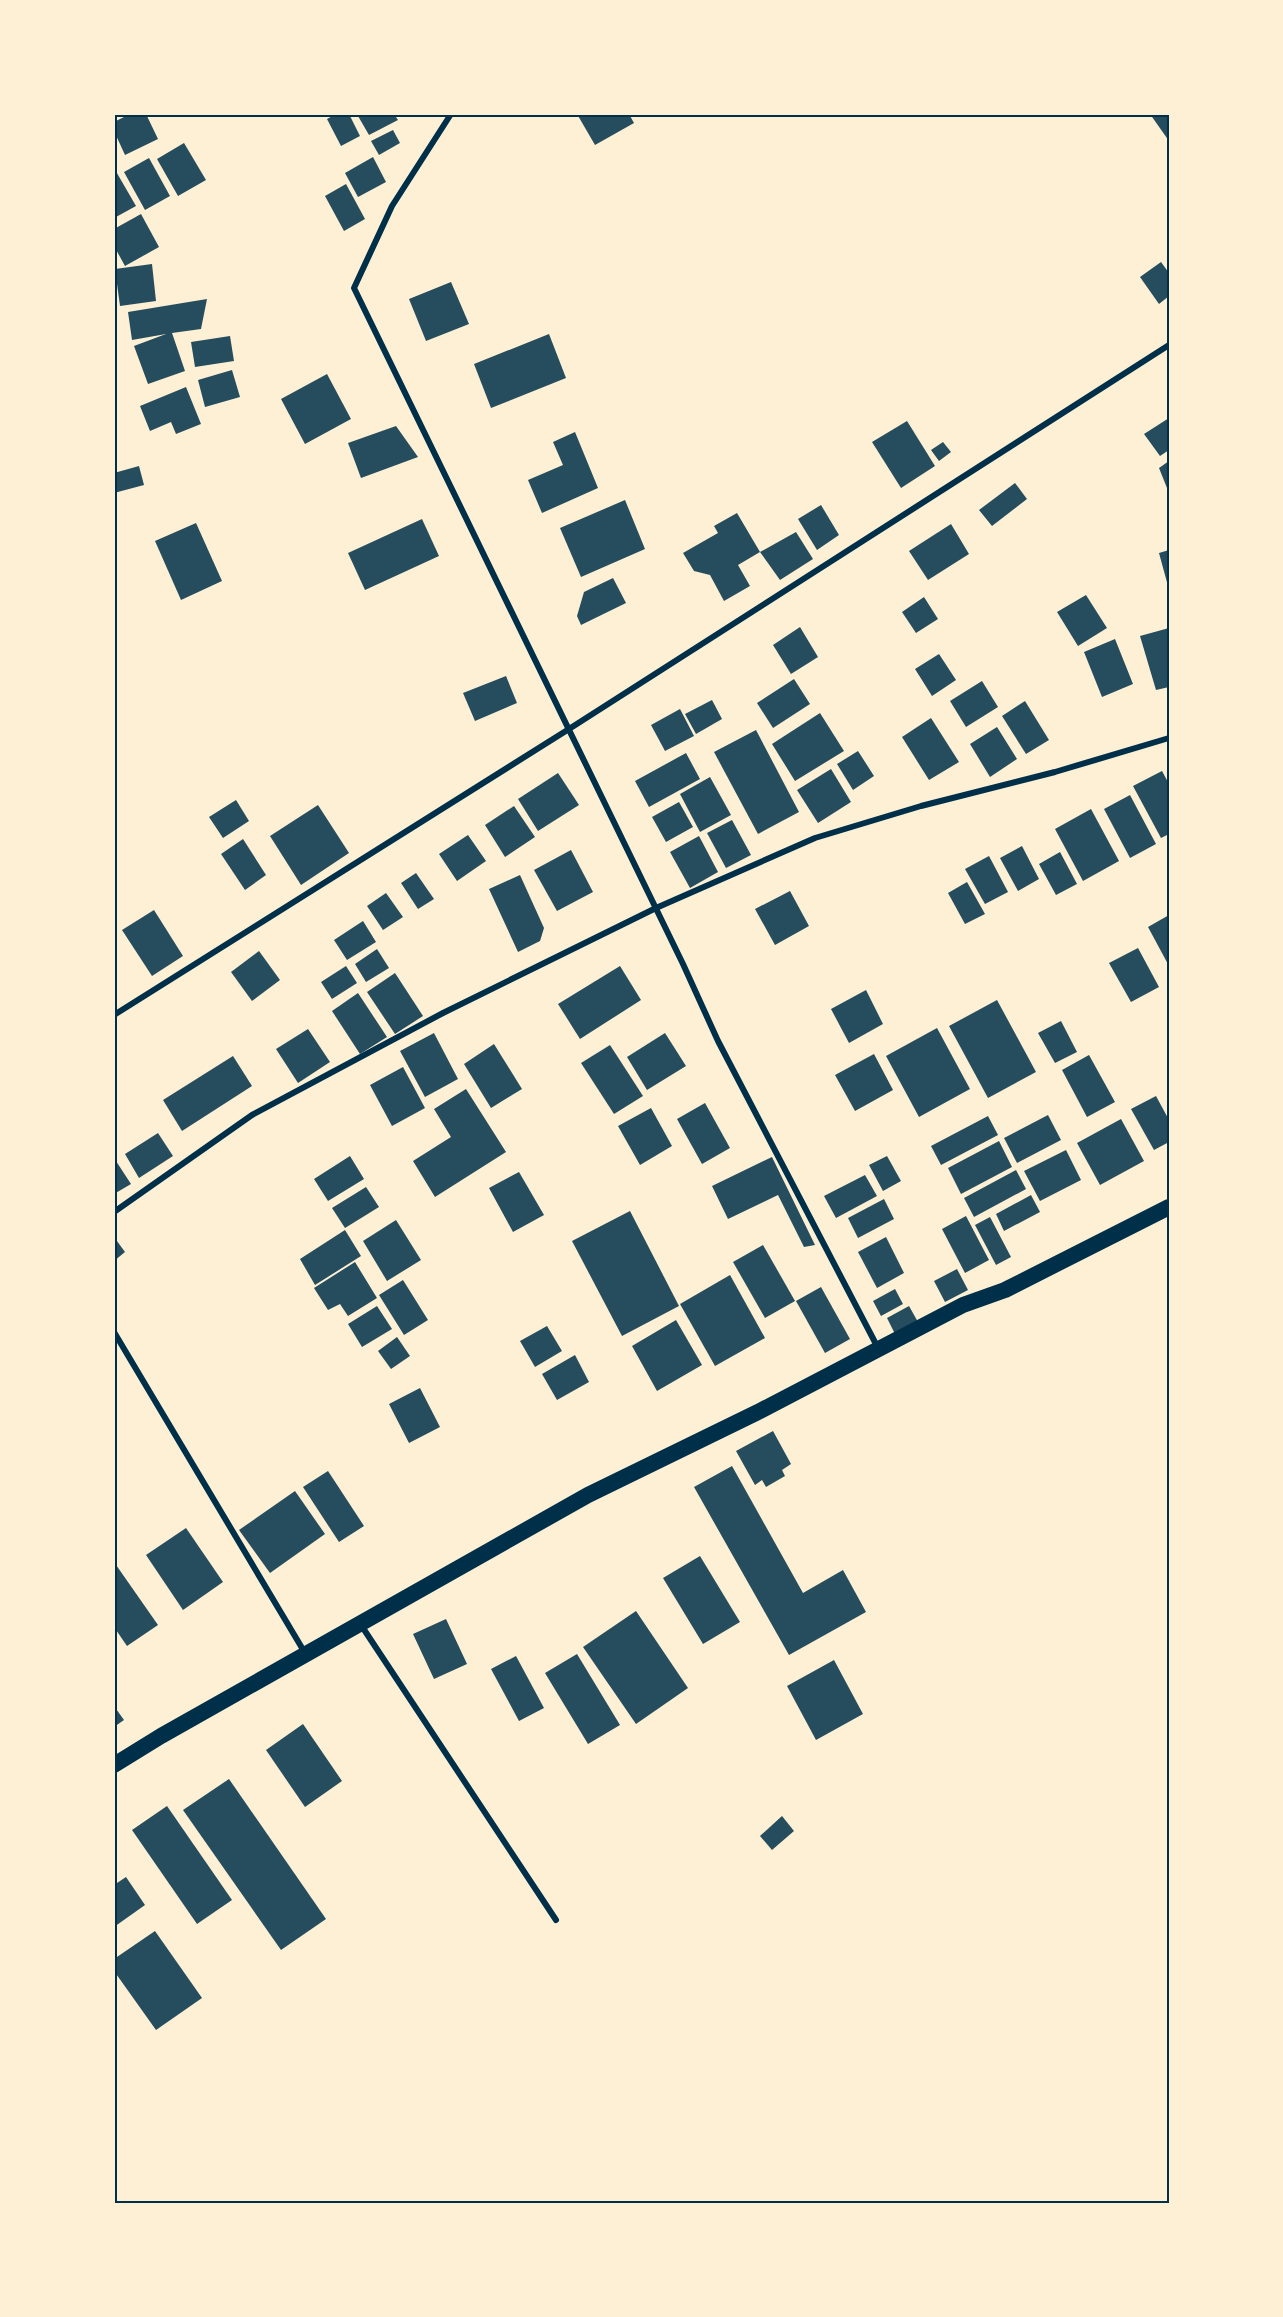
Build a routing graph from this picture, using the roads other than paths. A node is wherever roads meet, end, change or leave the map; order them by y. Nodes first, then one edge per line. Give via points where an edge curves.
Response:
1 (451, 114) edge
2 (1169, 345) edge
3 (569, 729) junction
4 (1169, 738) edge
5 (656, 908) junction
6 (114, 1015) edge
7 (1169, 1207) edge
8 (114, 1212) edge
9 (114, 1332) edge
10 (878, 1349) junction
11 (360, 1624) junction
12 (306, 1654) junction
13 (114, 1765) edge
14 (556, 1920) dead end

1 - 3 street via 392,206 354,288
2 - 3 street
3 - 5 street
3 - 6 street
4 - 5 street via 815,838
5 - 8 street via 443,1012 252,1115
5 - 10 street via 718,1041
7 - 10 highway
9 - 12 street
10 - 11 highway via 588,1496
11 - 12 highway
11 - 14 street
12 - 13 highway

